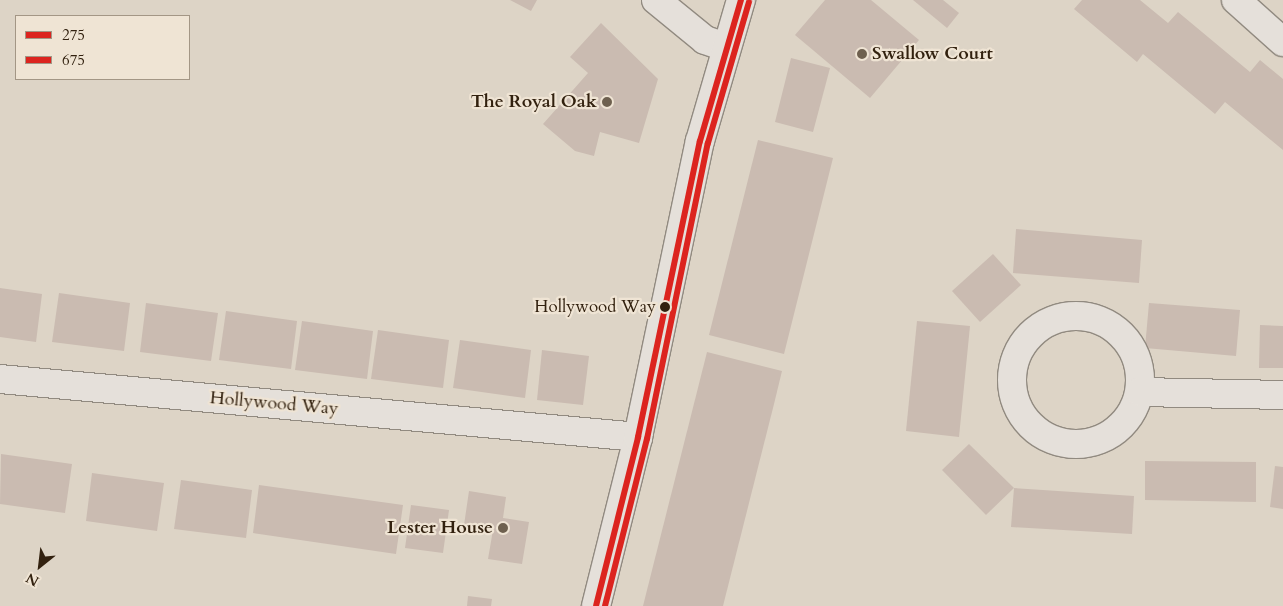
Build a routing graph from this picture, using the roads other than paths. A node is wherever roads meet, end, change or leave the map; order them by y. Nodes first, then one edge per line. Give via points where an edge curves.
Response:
1 (656, 0) edge
2 (741, 0) edge
3 (1236, 0) edge
4 (1283, 42) edge
5 (725, 47) junction
6 (0, 379) edge
7 (1140, 392) junction
8 (1283, 395) edge
9 (638, 437) junction
10 (596, 606) edge

1 - 5 street via 704,40
2 - 5 street
3 - 4 street
5 - 9 street via 700,141
6 - 9 street, Hollywood Way
7 - 7 street via 1132,412 1113,432 1081,444 1060,442 1041,434 1025,419 1015,401 1012,380 1015,358 1041,325 1061,317 1082,316 1103,321 1134,350 1140,371
7 - 8 street
9 - 10 street

